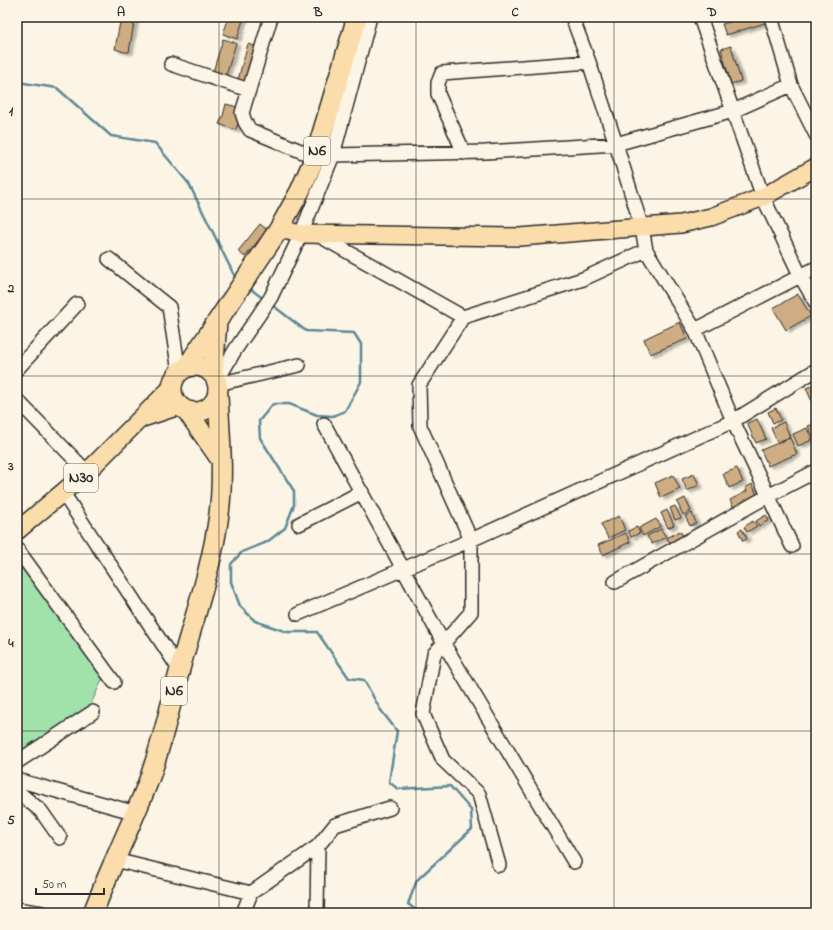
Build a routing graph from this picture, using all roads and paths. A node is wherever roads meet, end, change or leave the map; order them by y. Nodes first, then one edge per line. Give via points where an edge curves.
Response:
1 (271, 17) edge
2 (357, 17) edge
3 (370, 17) edge
4 (572, 17) edge
5 (700, 17) edge
6 (771, 17) edge
7 (589, 62) junction
8 (171, 64) dead end
9 (791, 85) junction
10 (249, 90) junction
11 (733, 111) junction
12 (816, 135) edge
13 (616, 144) junction
14 (464, 153) junction
15 (324, 156) junction
16 (816, 167) edge
17 (763, 197) junction
18 (642, 228) junction
19 (279, 229) junction
20 (309, 234) junction
21 (646, 250) junction
22 (109, 259) dead end
23 (816, 268) edge
24 (801, 276) junction
25 (816, 303) edge
26 (77, 304) dead end
27 (463, 318) junction
28 (217, 321) junction
29 (695, 330) junction
30 (299, 365) dead end
31 (17, 369) edge
32 (816, 370) edge
33 (179, 375) junction
34 (217, 384) junction
35 (17, 400) edge
36 (183, 409) junction
37 (140, 419) junction
38 (733, 421) junction
39 (324, 424) dead end
40 (222, 460) junction
41 (816, 471) edge
42 (87, 472) junction
43 (362, 492) junction
44 (63, 493) junction
45 (768, 496) junction
46 (299, 524) dead end
47 (17, 531) edge
48 (471, 540) junction
49 (792, 546) dead end
50 (17, 549) edge
51 (402, 569) junction
52 (615, 582) dead end
53 (298, 614) dead end
54 (444, 644) junction
55 (180, 670) junction
56 (114, 682) dead end
57 (93, 712) dead end
58 (17, 762) edge
59 (17, 780) edge
60 (17, 791) edge
61 (390, 808) dead end
62 (136, 813) junction
63 (60, 838) dead end
64 (318, 846) junction
65 (115, 860) junction
66 (574, 862) dead end
67 (499, 865) dead end
68 (251, 893) junction
69 (17, 908) edge
70 (42, 913) edge
71 (92, 913) edge
72 (243, 913) edge
73 (317, 913) edge

1 - 10 street
2 - 15 highway, N6
3 - 15 street
4 - 7 street
5 - 11 street
6 - 9 street
7 - 13 street
7 - 14 street via 442,73 438,82 438,94
8 - 10 street
9 - 11 street
9 - 12 street
10 - 15 street via 242,113 250,130
11 - 13 street
11 - 17 street
13 - 14 street
13 - 18 street
14 - 15 street
15 - 19 highway, N6 via 300,191
15 - 20 street
16 - 17 main road
17 - 18 main road via 711,217 681,224
17 - 24 street
18 - 20 main road via 520,237
18 - 21 street
19 - 20 main road
19 - 28 highway, N6
20 - 27 street
20 - 34 street via 235,350
21 - 27 street via 583,279
21 - 29 street
22 - 33 street via 169,307
23 - 24 street
24 - 25 street
24 - 29 street
26 - 31 street
27 - 48 street via 419,385 420,426
28 - 33 highway, N6
28 - 34 highway, N6
29 - 38 street
30 - 34 street
32 - 38 street
33 - 34 highway via 193,366 201,366 208,370
33 - 36 highway via 172,394
33 - 37 main road, N30
34 - 36 highway via 215,402 208,409 198,413
34 - 40 highway, N6
35 - 42 street
36 - 37 main road, N30
36 - 40 highway
37 - 42 main road, N30
38 - 45 street
38 - 48 street
39 - 43 street
40 - 55 highway, N6 via 220,513 215,542
41 - 45 street
42 - 44 main road, N30
43 - 46 street
43 - 51 street
44 - 47 main road, N30
44 - 55 street
45 - 49 street
45 - 52 street
48 - 51 street
48 - 54 street via 471,612
50 - 56 street
51 - 53 street
51 - 54 street
54 - 66 street
54 - 67 street via 434,654 423,714 443,760 479,794
55 - 62 highway, N6 via 163,737
57 - 58 street
59 - 62 street
60 - 63 street via 41,811
61 - 64 street via 335,825
62 - 65 highway, N6
64 - 68 street
64 - 73 street
65 - 68 street
65 - 71 highway, N6
68 - 72 street
69 - 70 street

